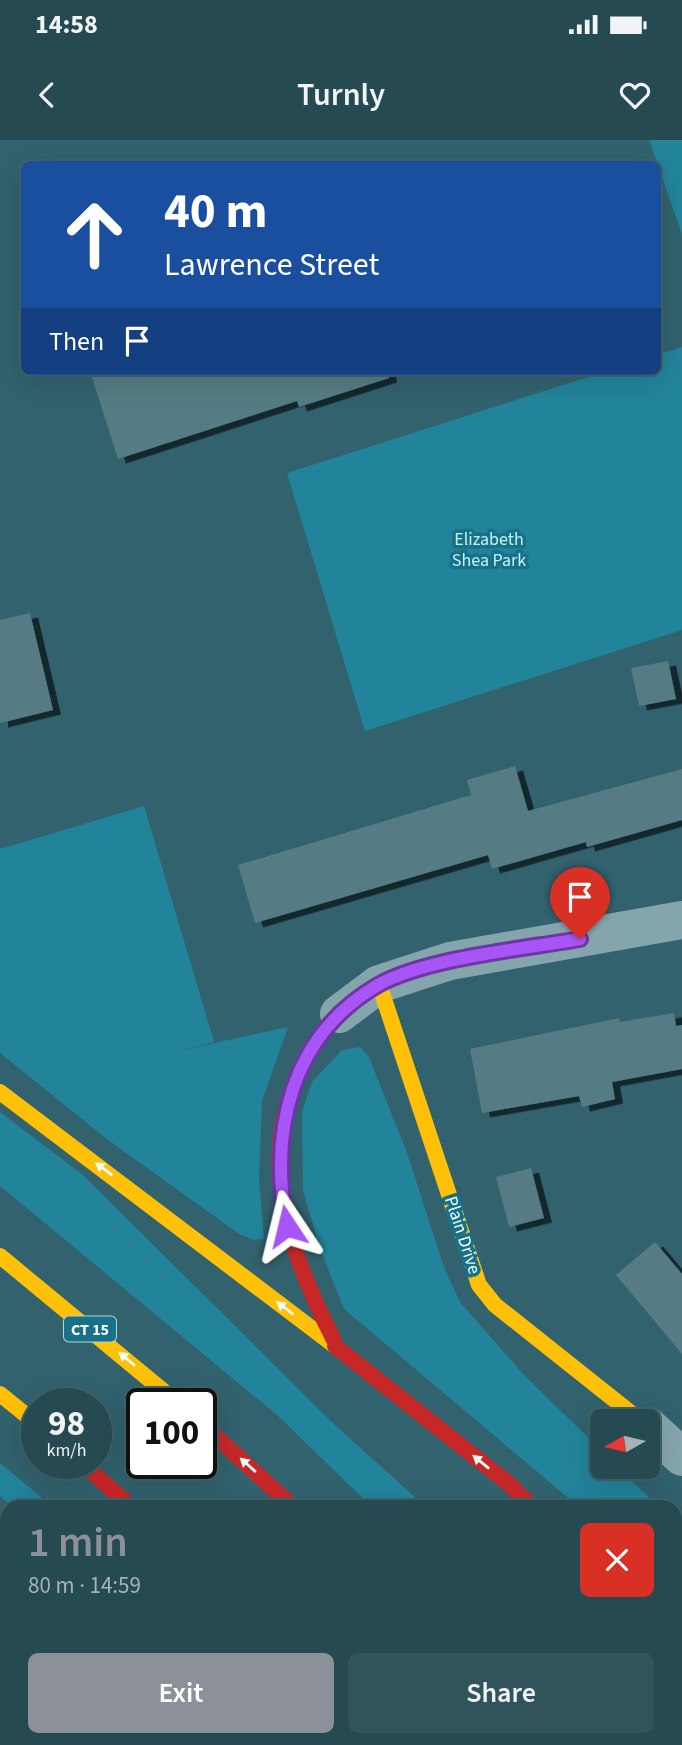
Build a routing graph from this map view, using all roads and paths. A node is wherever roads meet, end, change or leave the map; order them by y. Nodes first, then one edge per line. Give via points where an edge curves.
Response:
1 (682, 920) edge
2 (379, 984) junction
3 (339, 1014) joint
4 (0, 1092) edge
5 (0, 1256) edge
6 (339, 1349) junction
7 (160, 1388) edge
8 (0, 1394) edge
9 (626, 1409) edge
10 (21, 1411) edge
11 (660, 1437) edge
12 (217, 1438) edge
13 (682, 1457) edge
14 (100, 1479) edge
15 (123, 1500) edge
16 (285, 1500) edge
17 (525, 1500) edge

1 - 2 street via 450,961
2 - 3 street
2 - 9 main road, Plain Drive via 479,1284 495,1305
3 - 6 main road via 311,1047 295,1079 283,1118 279,1161 283,1206 297,1263
6 -> 4 main road
7 -> 5 main road, CT 15
17 -> 6 main road
8 - 10 main road
11 - 13 street
16 -> 12 main road
14 - 15 main road

